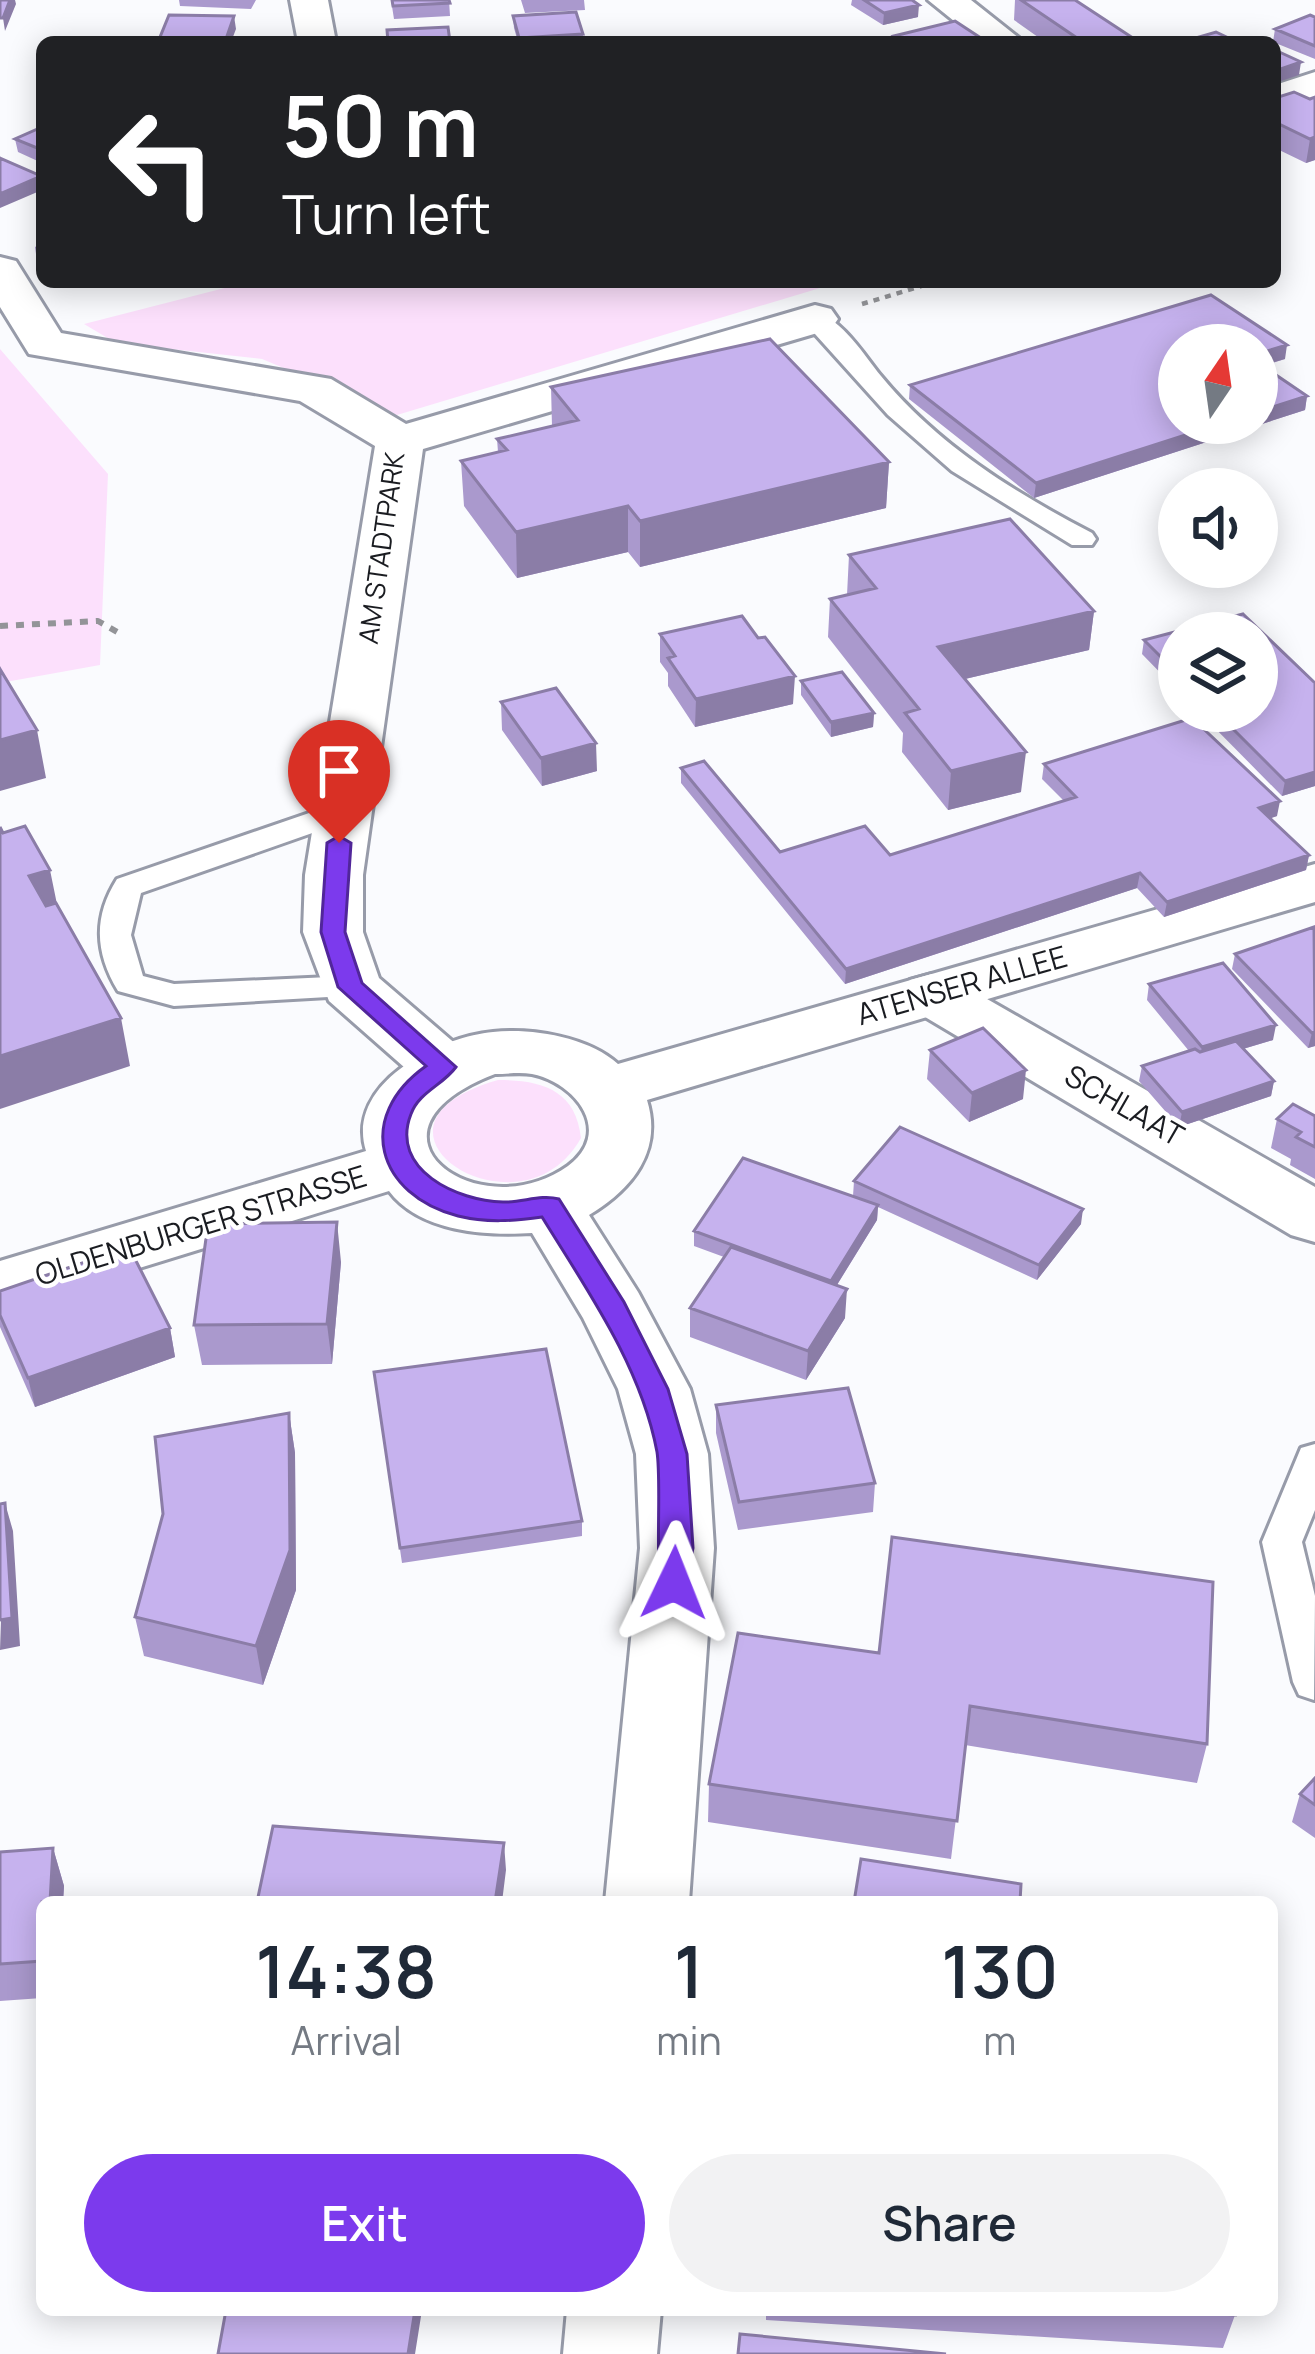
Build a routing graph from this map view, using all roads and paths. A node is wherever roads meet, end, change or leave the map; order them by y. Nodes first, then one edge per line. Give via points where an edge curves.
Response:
1 (309, 0) edge
2 (947, 0) edge
3 (316, 36) edge
4 (997, 36) edge
5 (1315, 84) edge
6 (1281, 97) edge
7 (7, 256) edge
8 (915, 288) edge
9 (814, 319) junction
10 (400, 441) junction
11 (1082, 538) dead end
12 (0, 626) edge
13 (119, 633) dead end
14 (344, 811) junction
15 (1315, 883) edge
16 (351, 987) junction
17 (932, 994) junction
18 (443, 1067) junction
19 (608, 1089) junction
20 (401, 1164) junction
21 (549, 1206) junction
22 (1315, 1218) edge
23 (0, 1286) edge
24 (1315, 1459) edge
25 (1314, 1682) edge
26 (648, 1896) edge
27 (613, 2316) edge
28 (610, 2354) edge

1 - 3 street
2 - 4 street
5 - 6 street
7 - 10 street, AM STADTPARK via 45,344 314,389
8 - 9 path
9 - 10 street
9 - 11 lane via 951,460
10 - 14 street, AM STADTPARK
12 - 13 path via 98,621
14 - 16 street, AM STADTPARK via 333,932
14 - 16 lane via 128,886 113,917 113,950 130,983 174,995
15 - 17 street, ATENSER ALLEE
16 - 18 street
17 - 19 street, ATENSER ALLEE
17 - 22 street, SCHLAAT
18 - 19 street via 490,1053 541,1054 585,1070
18 - 20 street via 398,1111 393,1138
19 - 21 street via 624,1122 621,1148 607,1172
20 - 21 street via 425,1190 461,1207
20 - 23 street, OLDENBURGER STRASSE
21 - 26 street via 654,1389 672,1454 677,1548
24 - 25 lane via 1282,1542
27 - 28 street

